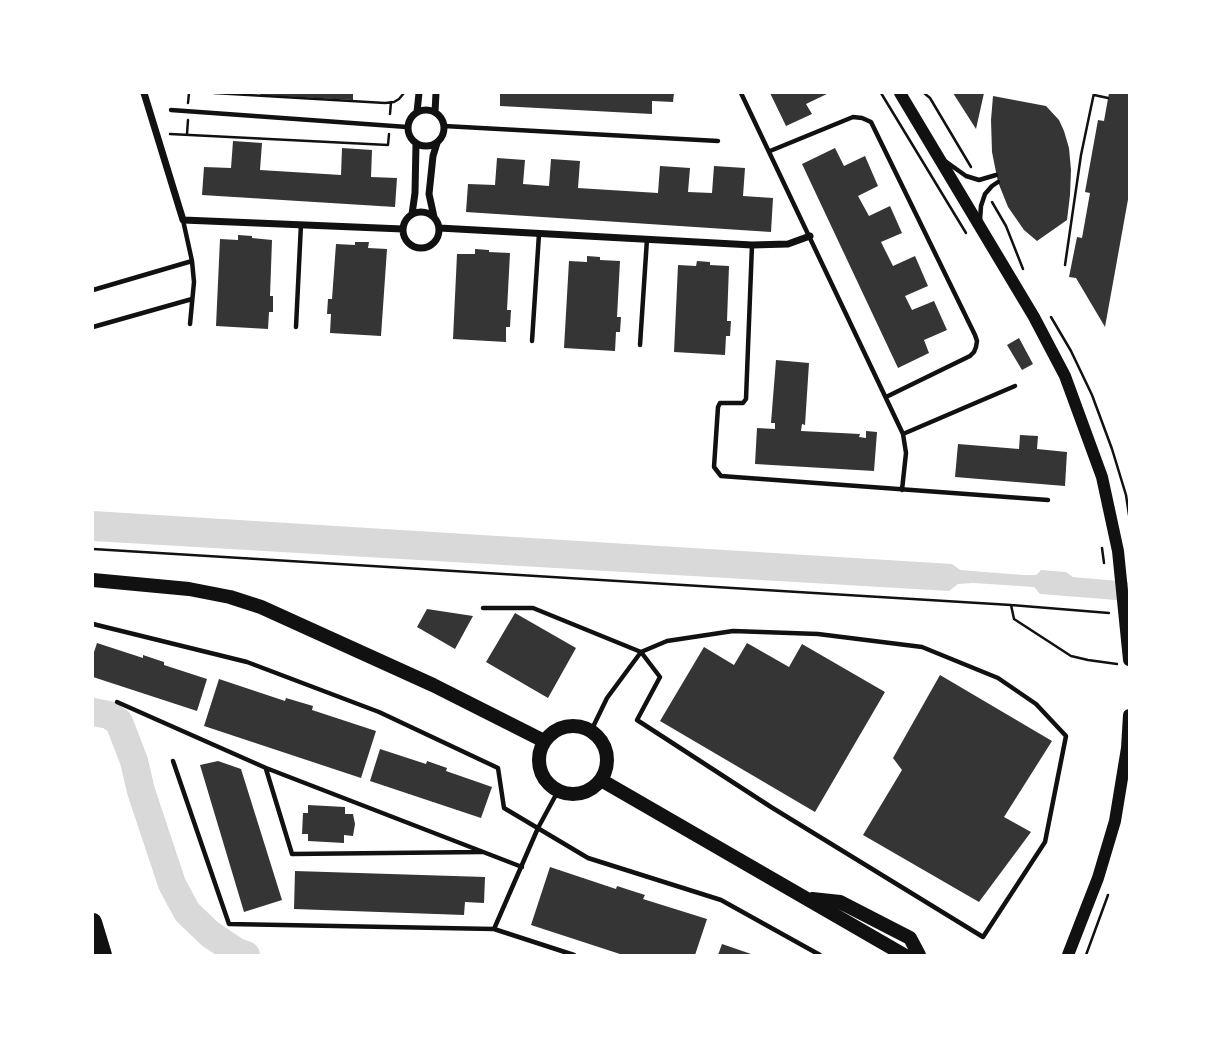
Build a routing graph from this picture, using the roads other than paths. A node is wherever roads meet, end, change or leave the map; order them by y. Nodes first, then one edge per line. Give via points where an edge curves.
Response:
1 (144, 93) edge
2 (419, 93) edge
3 (436, 93) edge
4 (741, 93) edge
5 (900, 93) edge
6 (171, 110) dead end
7 (417, 112) junction
8 (435, 112) junction
9 (444, 126) junction
10 (408, 127) junction
11 (718, 141) dead end
12 (437, 142) junction
13 (416, 144) junction
14 (770, 152) junction
15 (939, 156) junction
16 (996, 174) dead end
17 (998, 182) dead end
18 (412, 214) junction
19 (434, 217) junction
20 (183, 220) junction
21 (301, 224) junction
22 (980, 225) junction
23 (439, 228) junction
24 (403, 229) junction
25 (539, 234) junction
26 (810, 236) junction
27 (648, 239) junction
28 (752, 246) junction
29 (192, 261) junction
30 (93, 289) edge
31 (192, 299) junction
32 (190, 324) dead end
33 (93, 327) edge
34 (296, 327) dead end
35 (532, 341) dead end
36 (640, 345) dead end
37 (1015, 386) dead end
38 (886, 397) junction
39 (903, 434) junction
40 (902, 490) junction
41 (1048, 500) dead end
42 (93, 580) edge
43 (483, 608) dead end
44 (93, 624) edge
45 (1129, 642) edge
46 (641, 652) junction
47 (1129, 660) edge
48 (117, 702) dead end
49 (1129, 715) edge
50 (591, 731) junction
51 (544, 741) junction
52 (173, 761) dead end
53 (266, 768) junction
54 (601, 780) junction
55 (558, 791) junction
56 (538, 828) junction
57 (485, 852) junction
58 (523, 867) junction
59 (807, 899) junction
60 (93, 922) edge
61 (494, 929) junction
62 (103, 955) edge
63 (574, 955) edge
64 (820, 955) edge
65 (904, 955) edge
66 (919, 955) edge
67 (1068, 955) edge

1 - 20 street
2 - 7 street
3 - 8 street
4 - 14 lane
5 - 15 street
6 - 10 lane
7 - 8 street
7 - 10 street
8 - 9 street
9 - 11 lane
9 - 12 street
10 - 13 street
12 - 13 street
12 - 19 street via 429,194
13 - 18 street
14 - 26 lane
14 - 38 lane via 853,117 871,122 975,335 976,347 970,356
15 - 16 lane via 979,180
15 - 22 street
17 - 22 lane via 985,194
18 - 19 street via 424,212
18 - 24 street
19 - 23 street
20 - 21 street
20 - 29 lane
21 - 24 street
21 - 34 lane
22 - 45 street via 1065,376 1102,477 1118,551
23 - 24 street via 436,240 422,248 406,240
23 - 25 street
25 - 27 street
25 - 35 lane
26 - 28 street via 788,244
26 - 38 lane
27 - 28 street
27 - 36 lane
28 - 40 lane via 746,399 718,407 716,472 729,478
29 - 30 lane
29 - 31 lane
31 - 32 lane
31 - 33 lane
37 - 39 lane
38 - 39 lane
39 - 40 lane
40 - 41 lane
42 - 51 main road via 189,589 261,607
43 - 46 lane via 533,608
44 - 56 lane via 247,662 379,712 498,768 505,808
45 - 47 street
46 - 46 lane via 667,641 733,631 818,634 922,647 998,678 1036,704 1066,736 1045,842 983,937 637,720 660,677
46 - 50 lane via 607,698
48 - 53 lane
49 - 67 street via 1115,821
50 - 51 main road via 561,728
50 - 54 main road via 605,748 606,770
51 - 55 main road via 539,763 542,774
52 - 61 lane via 229,924
53 - 57 lane
53 - 57 lane via 292,854
54 - 55 main road via 581,793
54 - 59 main road
55 - 56 lane
56 - 58 lane
56 - 64 lane via 588,858 721,900
57 - 58 lane
58 - 61 lane
59 - 65 main road
59 - 66 main road via 840,902 910,938
60 - 62 highway
61 - 63 lane

